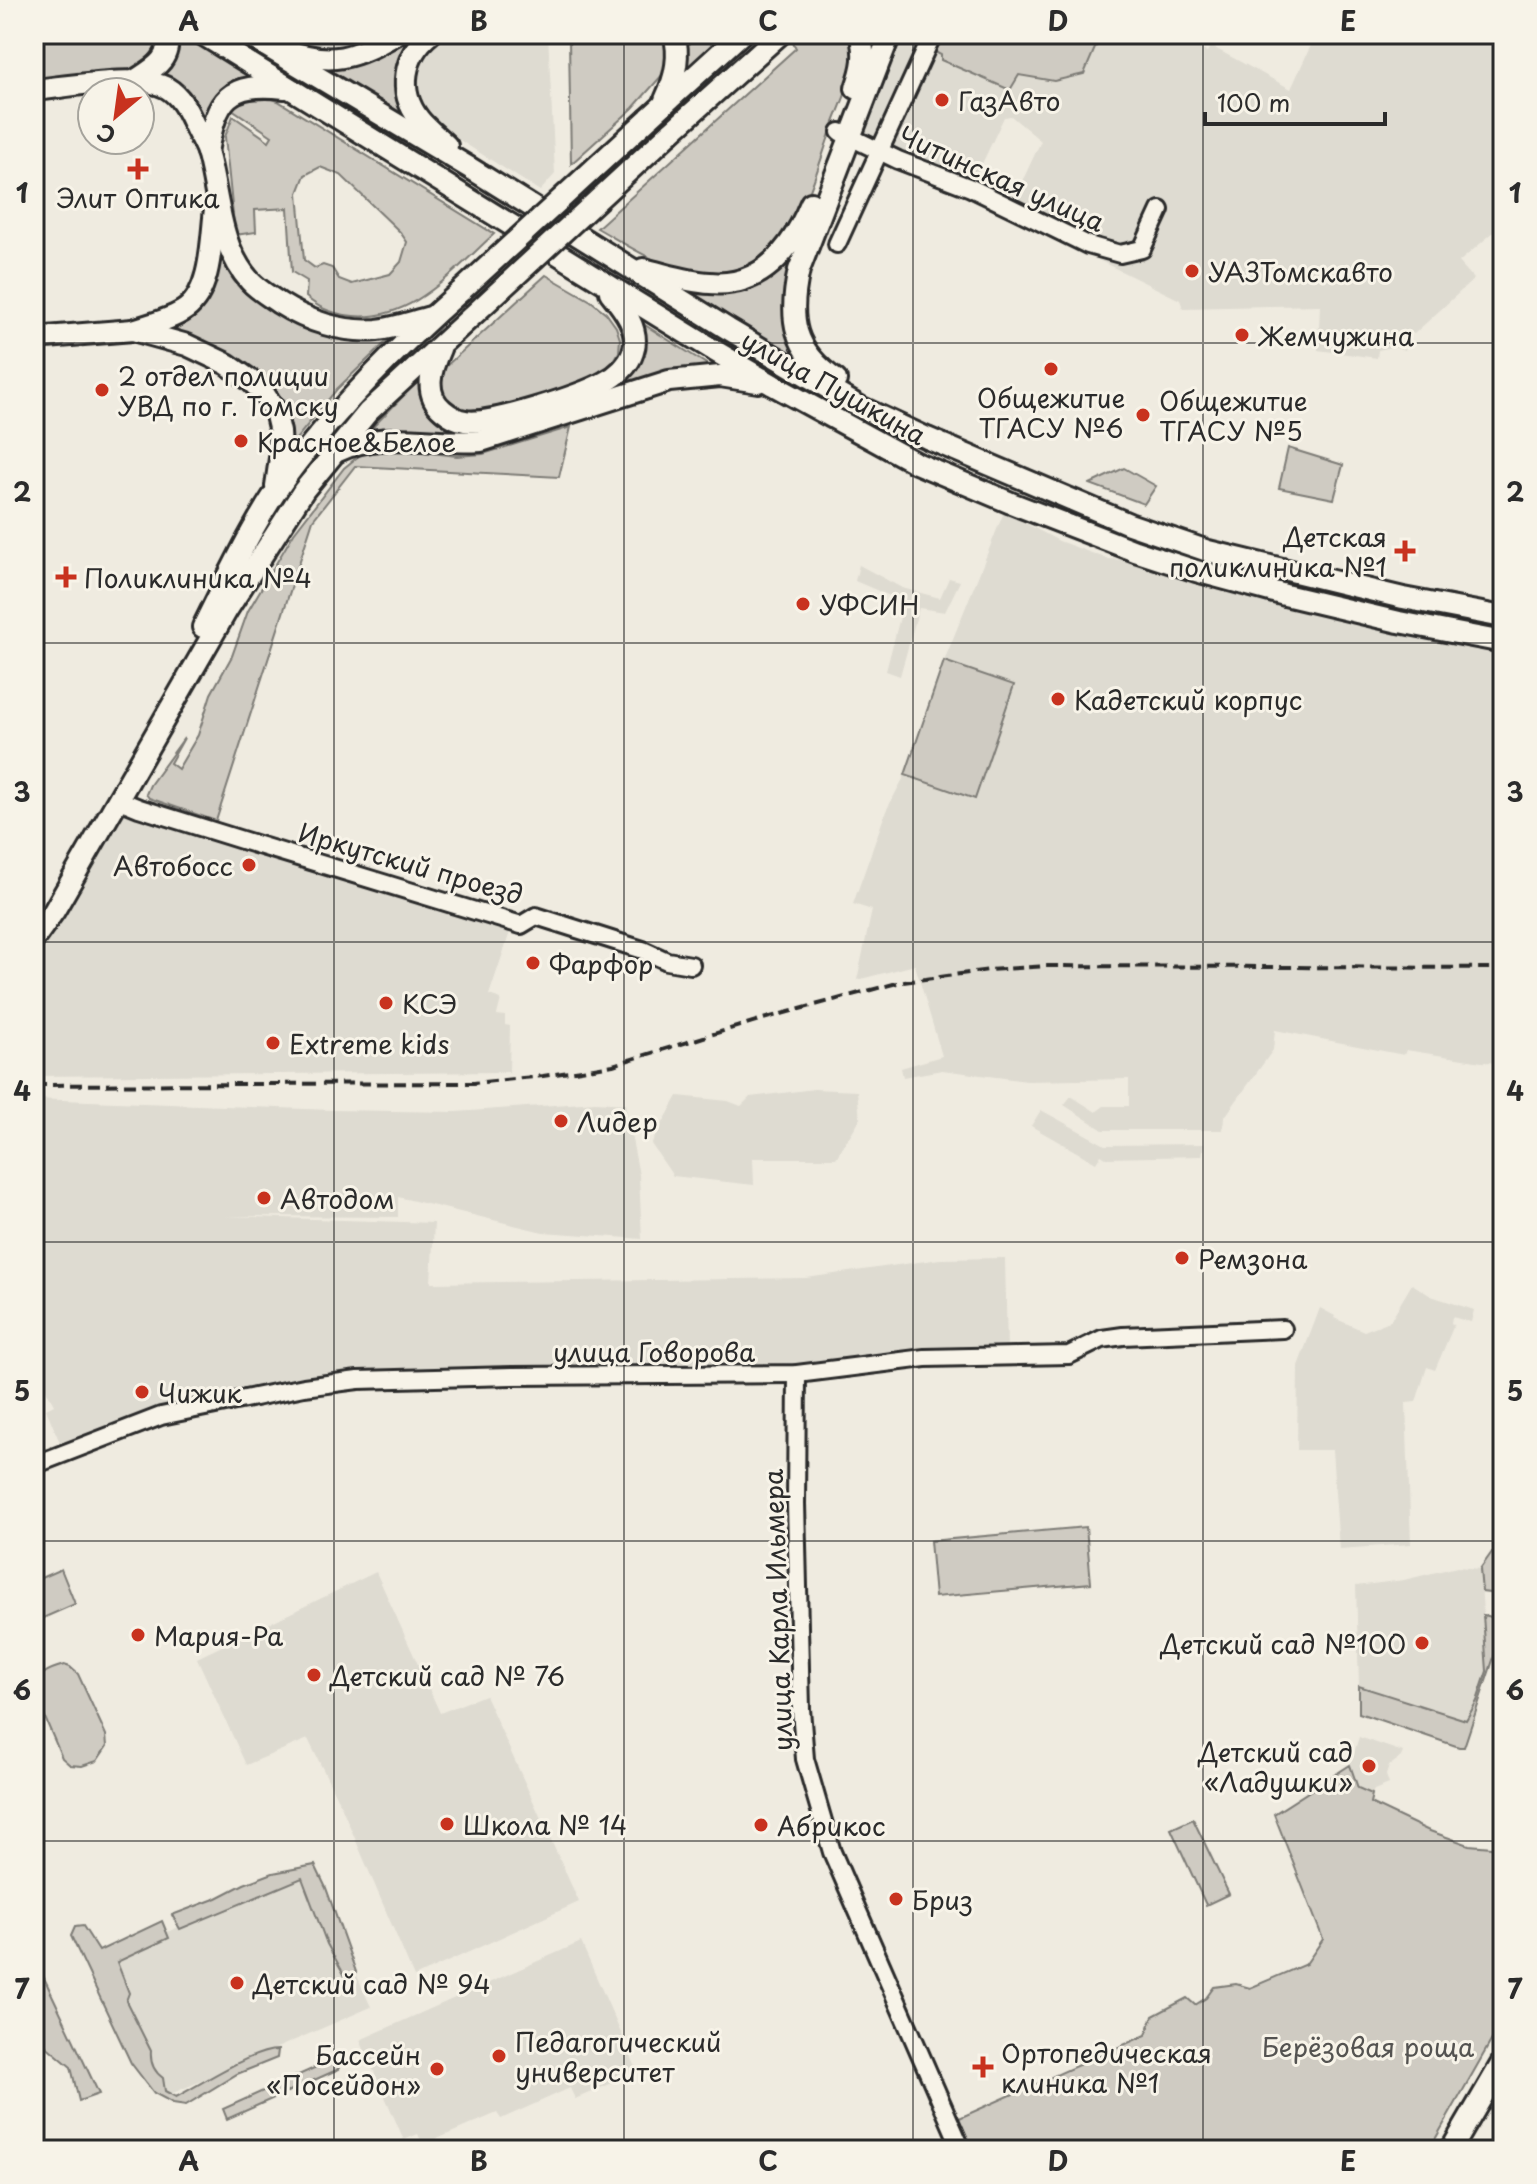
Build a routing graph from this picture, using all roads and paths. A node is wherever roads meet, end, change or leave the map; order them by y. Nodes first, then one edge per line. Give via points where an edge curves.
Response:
1 (167, 34) edge
2 (202, 34) edge
3 (246, 34) edge
4 (396, 34) edge
5 (430, 34) edge
6 (674, 34) edge
7 (741, 34) edge
8 (780, 34) edge
9 (860, 34) edge
10 (890, 34) edge
11 (933, 34) edge
12 (141, 76) edge
13 (156, 84) edge
14 (76, 86) edge
15 (288, 88) junction
16 (34, 90) edge
17 (656, 111) junction
18 (845, 134) junction
19 (880, 151) junction
20 (207, 152) junction
21 (470, 168) junction
22 (216, 201) junction
23 (1160, 210) dead end
24 (837, 244) dead end
25 (625, 264) junction
26 (603, 282) junction
27 (431, 317) junction
28 (133, 330) junction
29 (34, 338) edge
30 (444, 341) junction
31 (773, 385) junction
32 (927, 438) junction
33 (331, 455) junction
34 (275, 494) junction
35 (1503, 617) edge
36 (1503, 642) edge
37 (117, 799) junction
38 (36, 934) edge
39 (691, 965) dead end
40 (1283, 1329) dead end
41 (797, 1374) junction
42 (34, 1465) edge
43 (1503, 2061) edge
44 (962, 2150) edge
45 (1451, 2150) edge

1 - 12 main road via 169,45 161,62
2 - 15 main road, улица Пушкина
3 - 4 main road via 326,60 361,53
3 - 21 main road, улица Пушкина
5 - 21 main road via 410,57 405,79 410,104
6 - 17 main road via 676,70
7 - 17 main road
8 - 30 main road, bridge
9 - 18 main road via 864,65
10 - 18 main road
11 - 19 street
13 - 20 main road via 187,108
14 - 16 main road
15 - 20 main road via 262,85 228,97 212,126
15 - 26 main road, улица Пушкина
17 - 27 main road, bridge
18 - 19 street, Читинская улица
18 - 25 main road via 798,232 784,253 758,273 730,283 710,283
18 - 32 main road via 799,270 796,333 818,368
19 - 23 street, Читинская улица via 1088,245 1120,254 1142,249
19 - 24 street
20 - 22 main road
21 - 25 main road, улица Пушкина
22 - 27 main road via 235,259 249,280 302,316 359,330
22 - 28 main road via 197,299 171,317
25 - 32 main road, улица Пушкина via 860,407
26 - 30 main road via 632,327 633,354 605,382 574,394 499,419 464,421 438,406 431,392 434,363
26 - 31 main road, улица Пушкина
27 - 34 main road via 347,402
28 - 29 main road
28 - 34 main road via 206,353 265,395 280,432
30 - 33 main road
31 - 33 main road via 720,376 669,381 481,441 375,439
31 - 36 main road, улица Пушкина via 916,463 1135,551 1285,595
32 - 35 main road, улица Пушкина via 1129,524 1208,551
33 - 37 main road via 227,610
34 - 37 main road
37 - 38 main road
37 - 39 street, Иркутский проезд via 521,925 536,916
40 - 41 street, улица Говорова via 1123,1336 1102,1339 1069,1355 925,1358
41 - 42 street, улица Говорова via 358,1380 161,1416
41 - 44 street, улица Карла Ильмера via 805,1759 832,1852
43 - 45 main road

